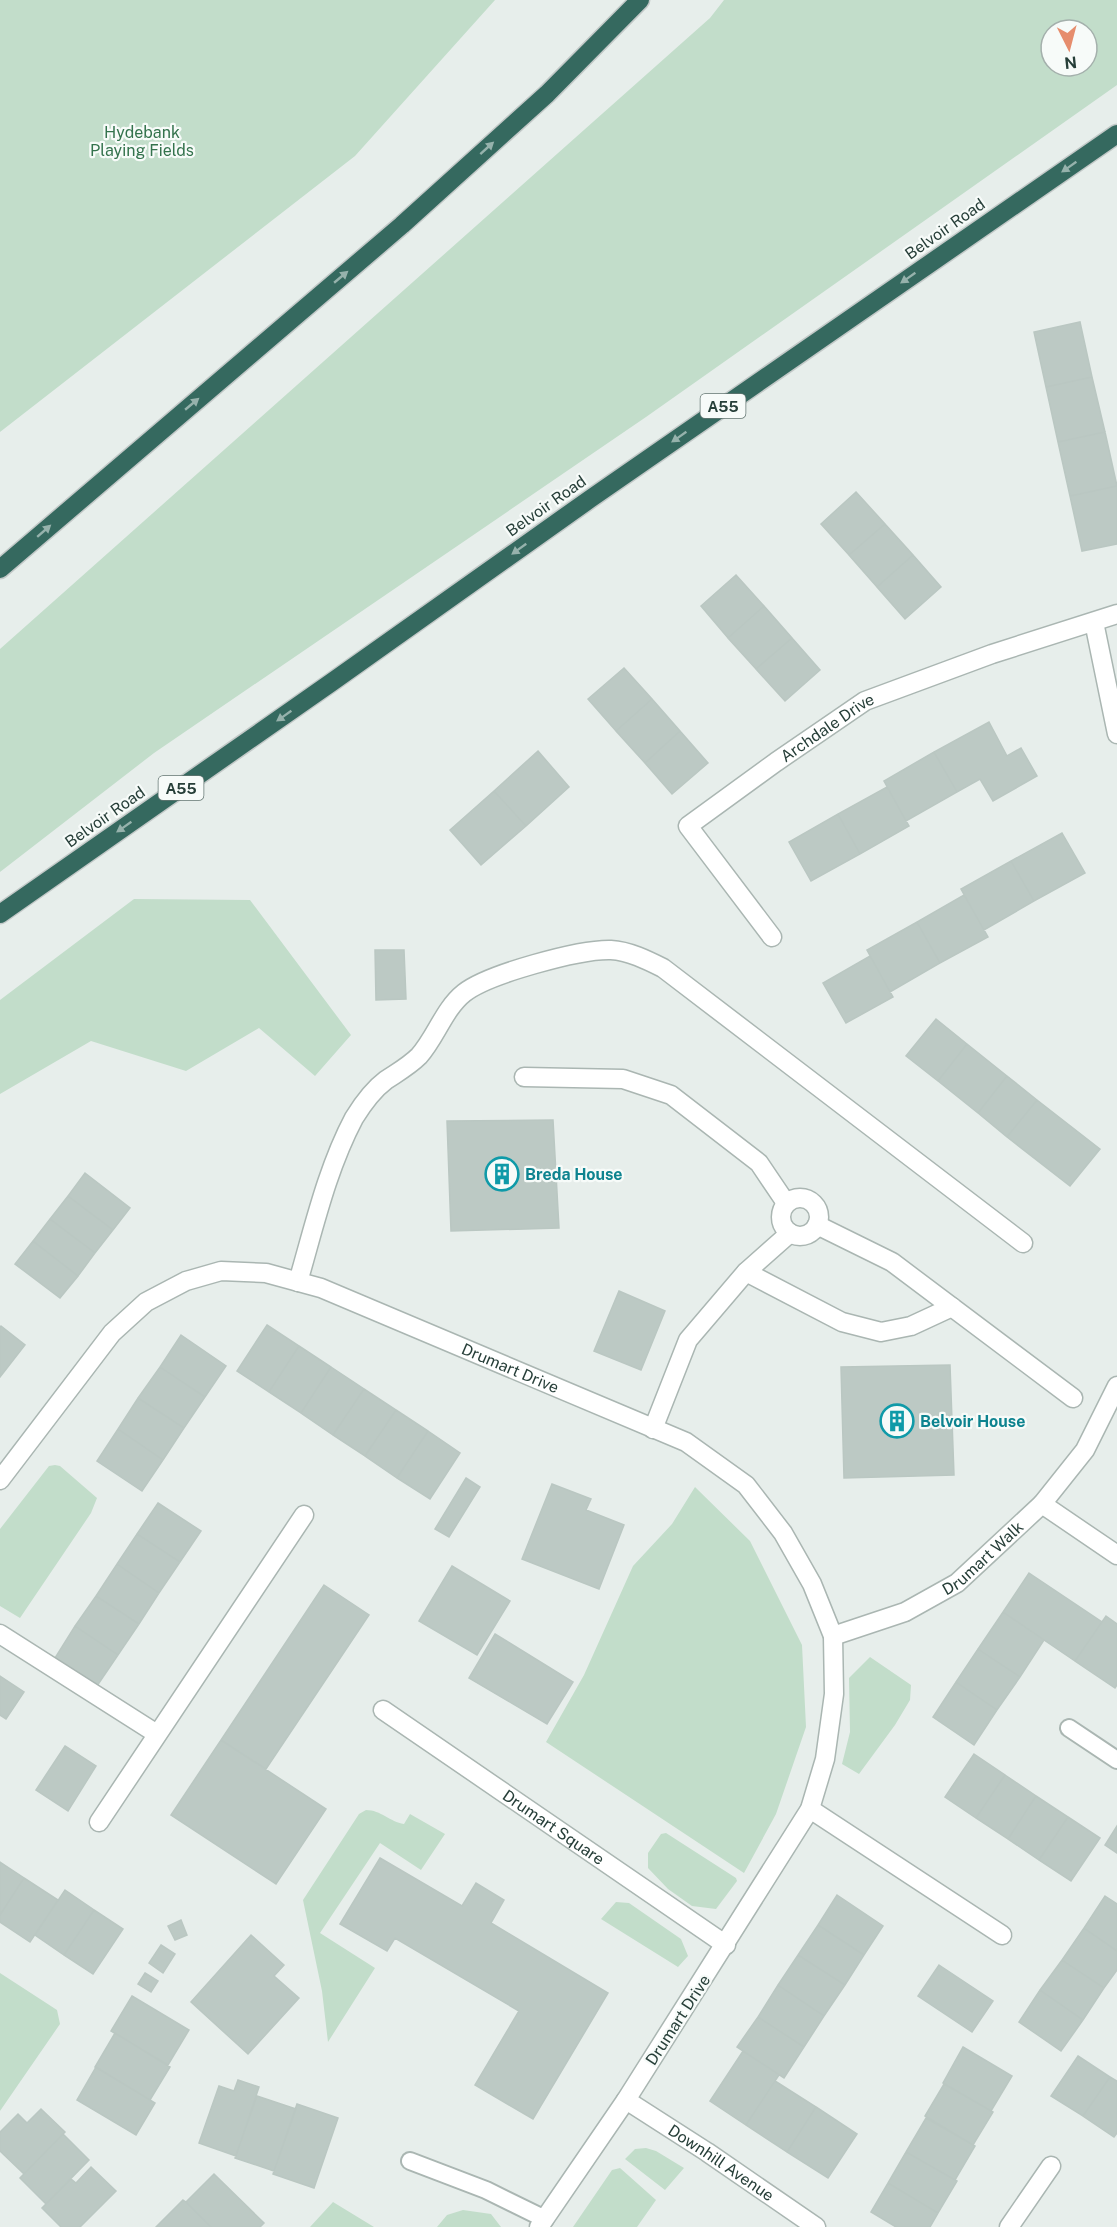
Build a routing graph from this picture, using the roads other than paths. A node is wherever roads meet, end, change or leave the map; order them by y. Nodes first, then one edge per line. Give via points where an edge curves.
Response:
1 (640, 0) edge
2 (1117, 134) edge
3 (0, 569) edge
4 (1117, 614) edge
5 (1094, 622) junction
6 (1117, 734) edge
7 (0, 914) edge
8 (772, 937) dead end
9 (524, 1077) dead end
10 (786, 1203) junction
11 (817, 1225) junction
12 (790, 1233) junction
13 (1023, 1243) dead end
14 (747, 1272) junction
15 (298, 1282) junction
16 (952, 1307) junction
17 (1117, 1386) edge
18 (1073, 1398) dead end
19 (653, 1429) junction
20 (0, 1479) edge
21 (1042, 1504) junction
22 (304, 1515) dead end
23 (1117, 1555) edge
24 (0, 1634) edge
25 (833, 1636) junction
26 (383, 1710) dead end
27 (1069, 1728) dead end
28 (157, 1734) junction
29 (1117, 1760) edge
30 (810, 1809) junction
31 (99, 1822) dead end
32 (1002, 1935) dead end
33 (726, 1945) junction
34 (626, 2100) junction
35 (410, 2161) dead end
36 (1051, 2166) dead end
37 (542, 2223) edge
38 (816, 2227) edge
39 (1009, 2227) edge

3 -> 1 highway via 402,225 547,94
2 -> 7 highway, Belvoir Road / A55
4 - 5 street, Archdale Drive
5 - 6 street
5 - 8 street, Archdale Drive via 992,654 865,701 688,826
9 - 10 street via 623,1079 671,1095 759,1163
10 - 11 street via 798,1198 811,1201 818,1212
10 - 12 street via 781,1219
11 - 12 street via 805,1235
11 - 16 street via 892,1262
12 - 14 street
13 - 15 street via 663,968 614,950 587,951 514,971 464,993 420,1055 370,1096 337,1154
14 - 16 street via 842,1322 881,1332 911,1326
14 - 19 street via 687,1340
15 - 19 street, Drumart Drive via 321,1288
15 - 20 street, Drumart Drive via 266,1273 220,1271 186,1281 146,1302 112,1333
16 - 18 street
17 - 21 street, Drumart Walk via 1085,1450
19 - 25 street, Drumart Drive via 686,1442 746,1485 783,1533 812,1584
21 - 23 street
21 - 25 street, Drumart Walk via 957,1583 905,1612
22 - 28 street
24 - 28 street
25 - 30 street, Drumart Drive via 834,1694 827,1749
26 - 33 street, Drumart Square
27 - 29 lane
28 - 31 street
30 - 32 street
30 - 33 street, Drumart Drive
33 - 34 street, Drumart Drive
34 - 37 street, Drumart Drive
34 - 38 street, Downhill Avenue
35 - 37 lane via 486,2190
36 - 39 street

